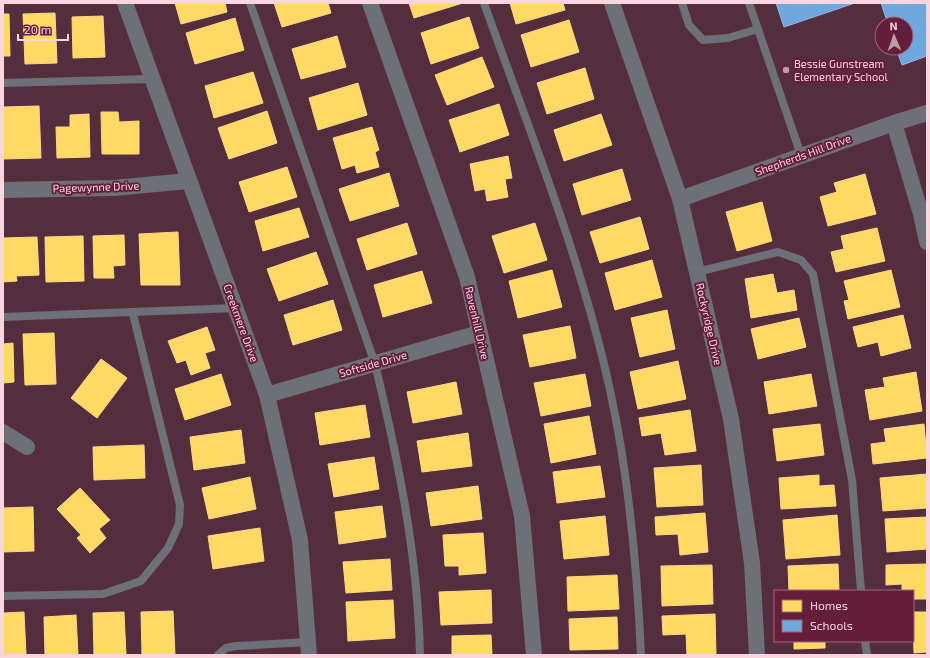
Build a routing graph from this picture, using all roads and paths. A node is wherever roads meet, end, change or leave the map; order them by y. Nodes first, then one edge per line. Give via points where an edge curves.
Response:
1 (125, 3) edge
2 (250, 3) edge
3 (370, 3) edge
4 (484, 3) edge
5 (612, 3) edge
6 (682, 3) edge
7 (749, 3) edge
8 (758, 29) junction
9 (152, 79) junction
10 (3, 84) edge
11 (927, 113) edge
12 (894, 123) junction
13 (801, 155) junction
14 (188, 181) junction
15 (3, 190) edge
16 (680, 199) junction
17 (926, 232) edge
18 (697, 272) junction
19 (236, 308) junction
20 (133, 314) junction
21 (3, 317) edge
22 (479, 333) junction
23 (375, 364) junction
24 (267, 395) junction
25 (3, 432) edge
26 (27, 448) dead end
27 (861, 590) edge
28 (3, 596) edge
29 (865, 642) edge
30 (308, 649) edge
31 (218, 655) edge
32 (420, 655) edge
33 (534, 655) edge
34 (641, 655) edge
35 (756, 655) edge
36 (867, 655) edge

1 - 9 street, Creekmere Drive
2 - 23 lane
3 - 22 street, Ravenhill Drive via 466,277
4 - 34 lane via 566,236 610,390 626,474 634,542
5 - 16 street, Rockyridge Drive
6 - 8 lane via 689,25 703,40 728,38
7 - 8 lane
8 - 13 lane
9 - 10 lane
9 - 14 street, Creekmere Drive
11 - 12 street, Shepherds Hill Drive
12 - 13 street, Shepherds Hill Drive
12 - 17 street
13 - 16 street, Shepherds Hill Drive
14 - 15 street, Pagewynne Drive via 113,188
14 - 19 street, Creekmere Drive
16 - 18 street, Rockyridge Drive
18 - 27 lane via 778,252 801,260 813,274 852,480
18 - 35 street, Rockyridge Drive via 732,426 752,563
19 - 20 lane
19 - 24 street, Creekmere Drive
20 - 21 lane
20 - 28 lane via 180,505 179,524 168,548 141,581 103,594
22 - 23 street, Softside Drive
22 - 33 street, Ravenhill Drive via 522,516
23 - 24 street, Softside Drive
23 - 32 lane via 408,524
24 - 30 street, Creekmere Drive via 300,540
25 - 26 street
29 - 36 lane
30 - 31 lane via 236,646 226,648

